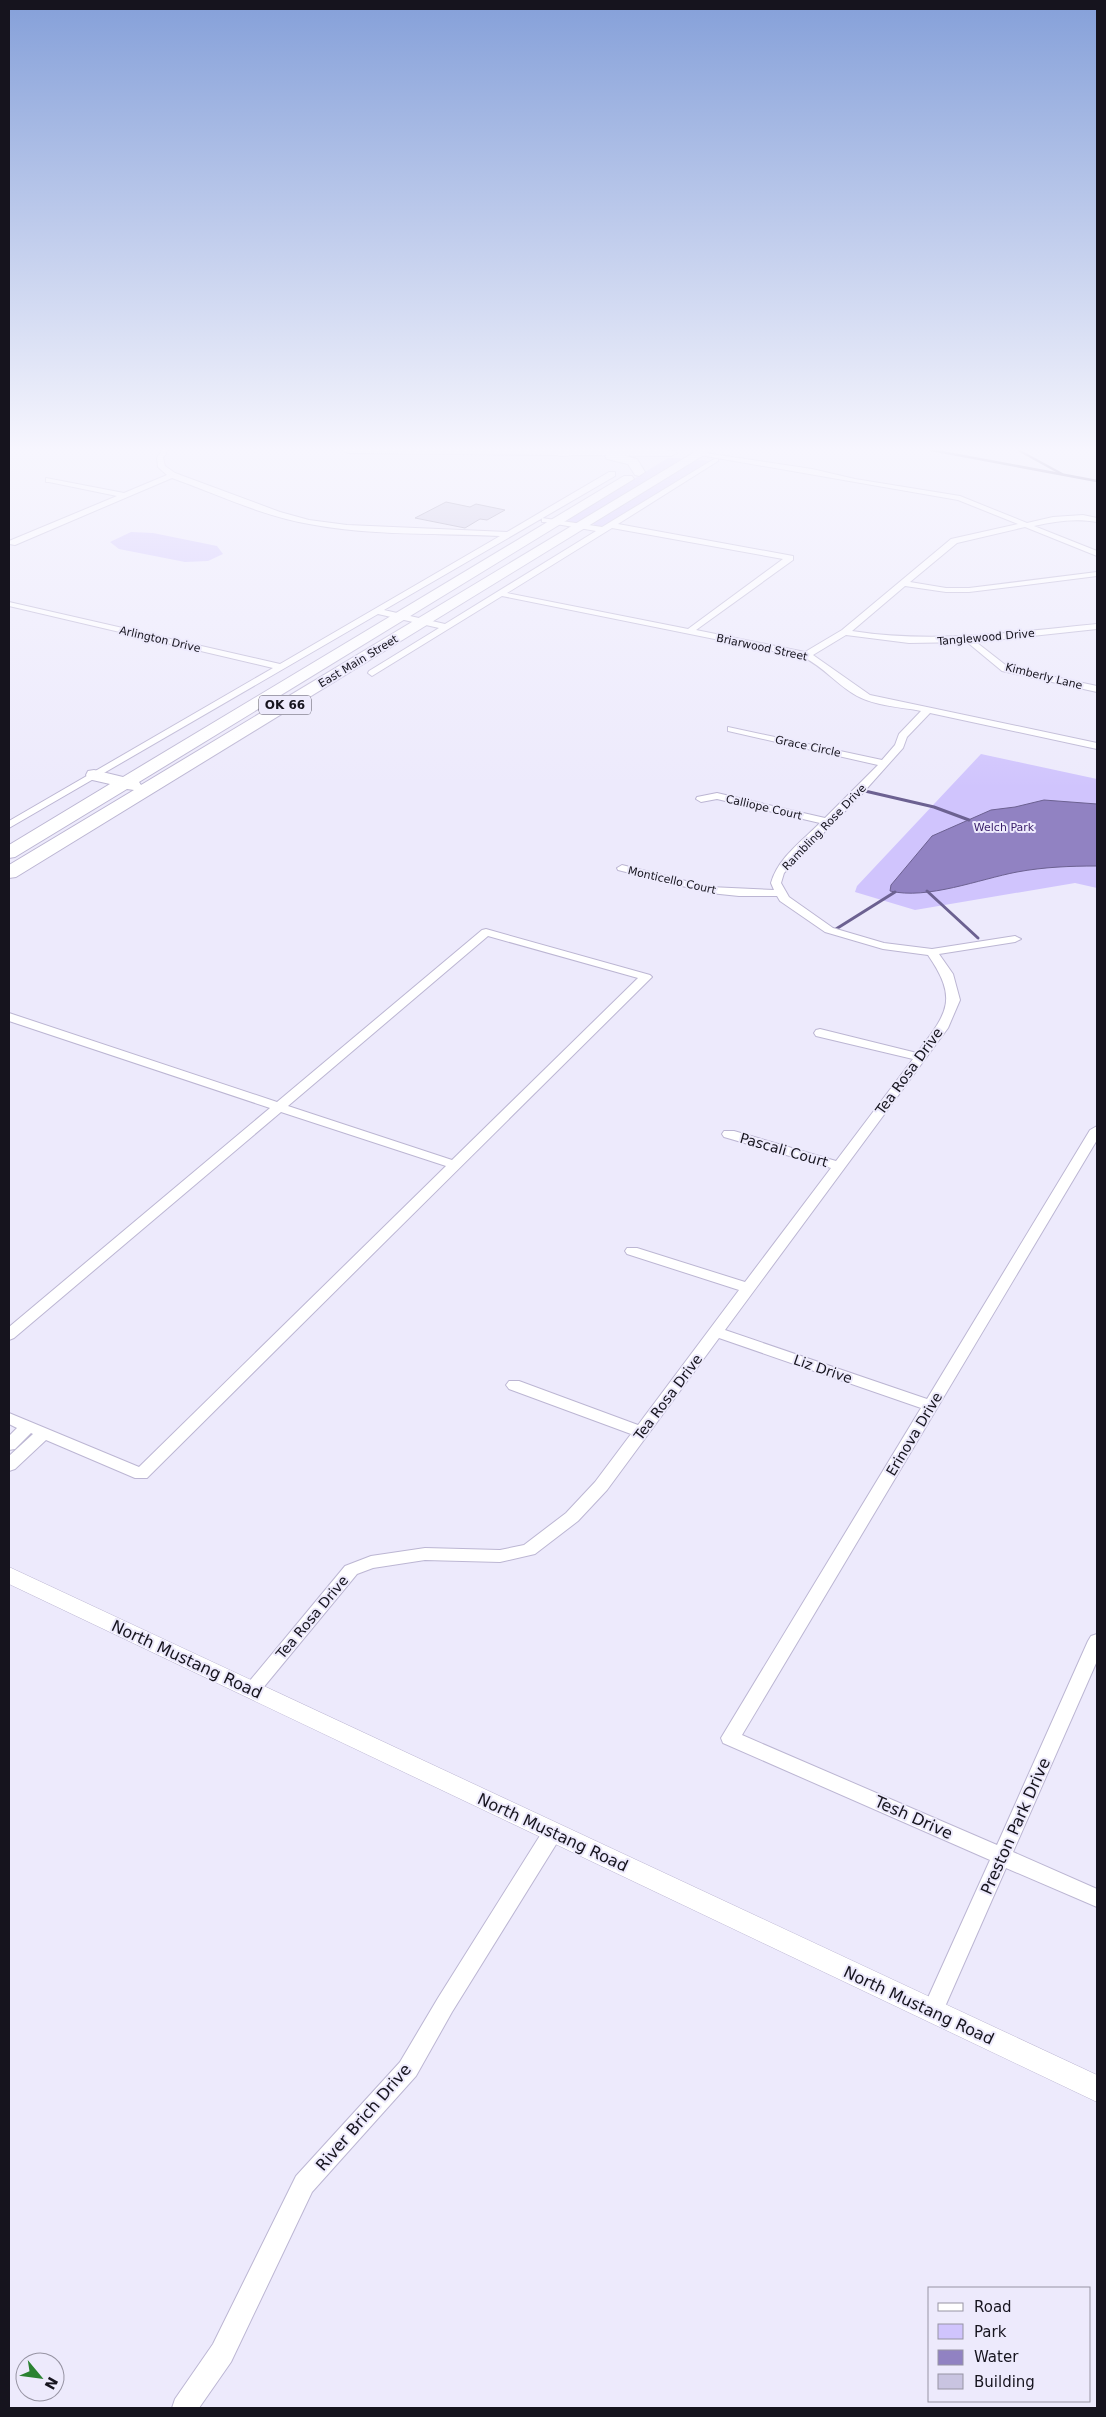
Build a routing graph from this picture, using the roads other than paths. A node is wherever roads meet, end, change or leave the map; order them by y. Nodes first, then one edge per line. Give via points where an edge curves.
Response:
1 (460, 563) edge
2 (488, 563) edge
3 (521, 563) edge
4 (552, 563) edge
5 (783, 563) edge
6 (927, 563) edge
7 (1097, 574) edge
8 (902, 583) junction
9 (502, 594) junction
10 (9, 604) edge
11 (376, 611) junction
12 (399, 616) junction
13 (424, 621) junction
14 (1097, 626) edge
15 (448, 627) junction
16 (690, 631) junction
17 (846, 632) junction
18 (970, 641) junction
19 (806, 655) junction
20 (282, 667) junction
21 (372, 674) dead end
22 (1097, 689) edge
23 (927, 711) junction
24 (731, 730) dead end
25 (1097, 746) edge
26 (884, 763) junction
27 (94, 775) junction
28 (124, 783) junction
29 (146, 789) junction
30 (701, 799) dead end
31 (828, 822) junction
32 (9, 825) edge
33 (9, 853) edge
34 (622, 868) dead end
35 (9, 873) edge
36 (782, 893) junction
37 (1015, 939) dead end
38 (932, 952) junction
39 (9, 1017) edge
40 (820, 1033) dead end
41 (920, 1057) junction
42 (280, 1106) junction
43 (1097, 1130) edge
44 (730, 1134) dead end
45 (455, 1165) junction
46 (840, 1166) junction
47 (632, 1251) dead end
48 (748, 1288) junction
49 (716, 1332) junction
50 (9, 1335) edge
51 (514, 1385) dead end
52 (931, 1406) junction
53 (9, 1418) edge
54 (29, 1426) junction
55 (641, 1432) junction
56 (44, 1433) junction
57 (9, 1444) edge
58 (9, 1465) edge
59 (9, 1575) edge
60 (1097, 1641) edge
61 (252, 1689) junction
62 (730, 1738) joint
63 (553, 1832) junction
64 (1002, 1856) junction
65 (1097, 1898) edge
66 (933, 2012) junction
67 (1097, 2089) edge
68 (184, 2408) edge

1 - 11 street
2 - 12 highway, East Main Street / OK 66
3 - 13 highway, East Main Street / OK 66
4 - 9 street, East Main Street
5 - 16 street
6 - 8 street
7 - 8 street via 969,590
8 - 17 street
9 - 15 street, East Main Street
9 - 16 street, Briarwood Street
10 - 20 street, Arlington Drive
11 - 12 street
11 - 20 street
12 - 13 street
12 - 28 highway, East Main Street / OK 66
13 - 15 street
13 - 29 highway, East Main Street / OK 66
14 - 18 street, Tanglewood Drive
15 - 21 street, East Main Street
16 - 19 street, Briarwood Street
17 - 18 street, Tanglewood Drive via 876,639
17 - 19 street
18 - 22 street, Kimberly Lane via 1005,669
19 - 23 street, Briarwood Street via 860,694
20 - 27 street
23 - 25 street, Briarwood Street
23 - 26 street, Rambling Rose Drive via 902,736 900,746
24 - 26 street, Grace Circle
26 - 31 street, Rambling Rose Drive
27 - 28 highway
27 - 32 street
28 - 29 highway
28 - 33 highway, East Main Street / OK 66
29 - 35 highway, East Main Street / OK 66
30 - 31 street, Calliope Court via 717,796
31 - 36 street, Rambling Rose Drive via 779,873 776,882
34 - 36 street, Monticello Court via 710,890
36 - 38 street via 784,899 829,930 883,946
37 - 38 street
38 - 41 street, Tea Rosa Drive via 947,974 954,1000 942,1028
39 - 42 street
40 - 41 street
41 - 46 street, Tea Rosa Drive
42 - 45 street
42 - 45 street via 486,932 646,977
42 - 50 street
43 - 52 street, Erinova Drive
44 - 46 street, Pascali Court
45 - 56 street via 141,1474
46 - 48 street, Tea Rosa Drive
47 - 48 street
48 - 49 street, Tea Rosa Drive
49 - 52 street, Liz Drive
49 - 55 street, Tea Rosa Drive
51 - 55 street
52 - 62 street, Erinova Drive
53 - 54 street
54 - 56 street
54 - 57 street
55 - 61 street, Tea Rosa Drive via 578,1511 529,1550 500,1556 425,1554 370,1562 352,1570
56 - 58 street
59 - 61 street, North Mustang Road
60 - 64 street, Preston Park Drive
61 - 63 street, North Mustang Road
62 - 64 street, Tesh Drive
63 - 66 street, North Mustang Road
63 - 68 street, River Brich Drive via 408,2069 304,2184 222,2353
64 - 65 street, Tesh Drive
64 - 66 street, Preston Park Drive
66 - 67 street, North Mustang Road

